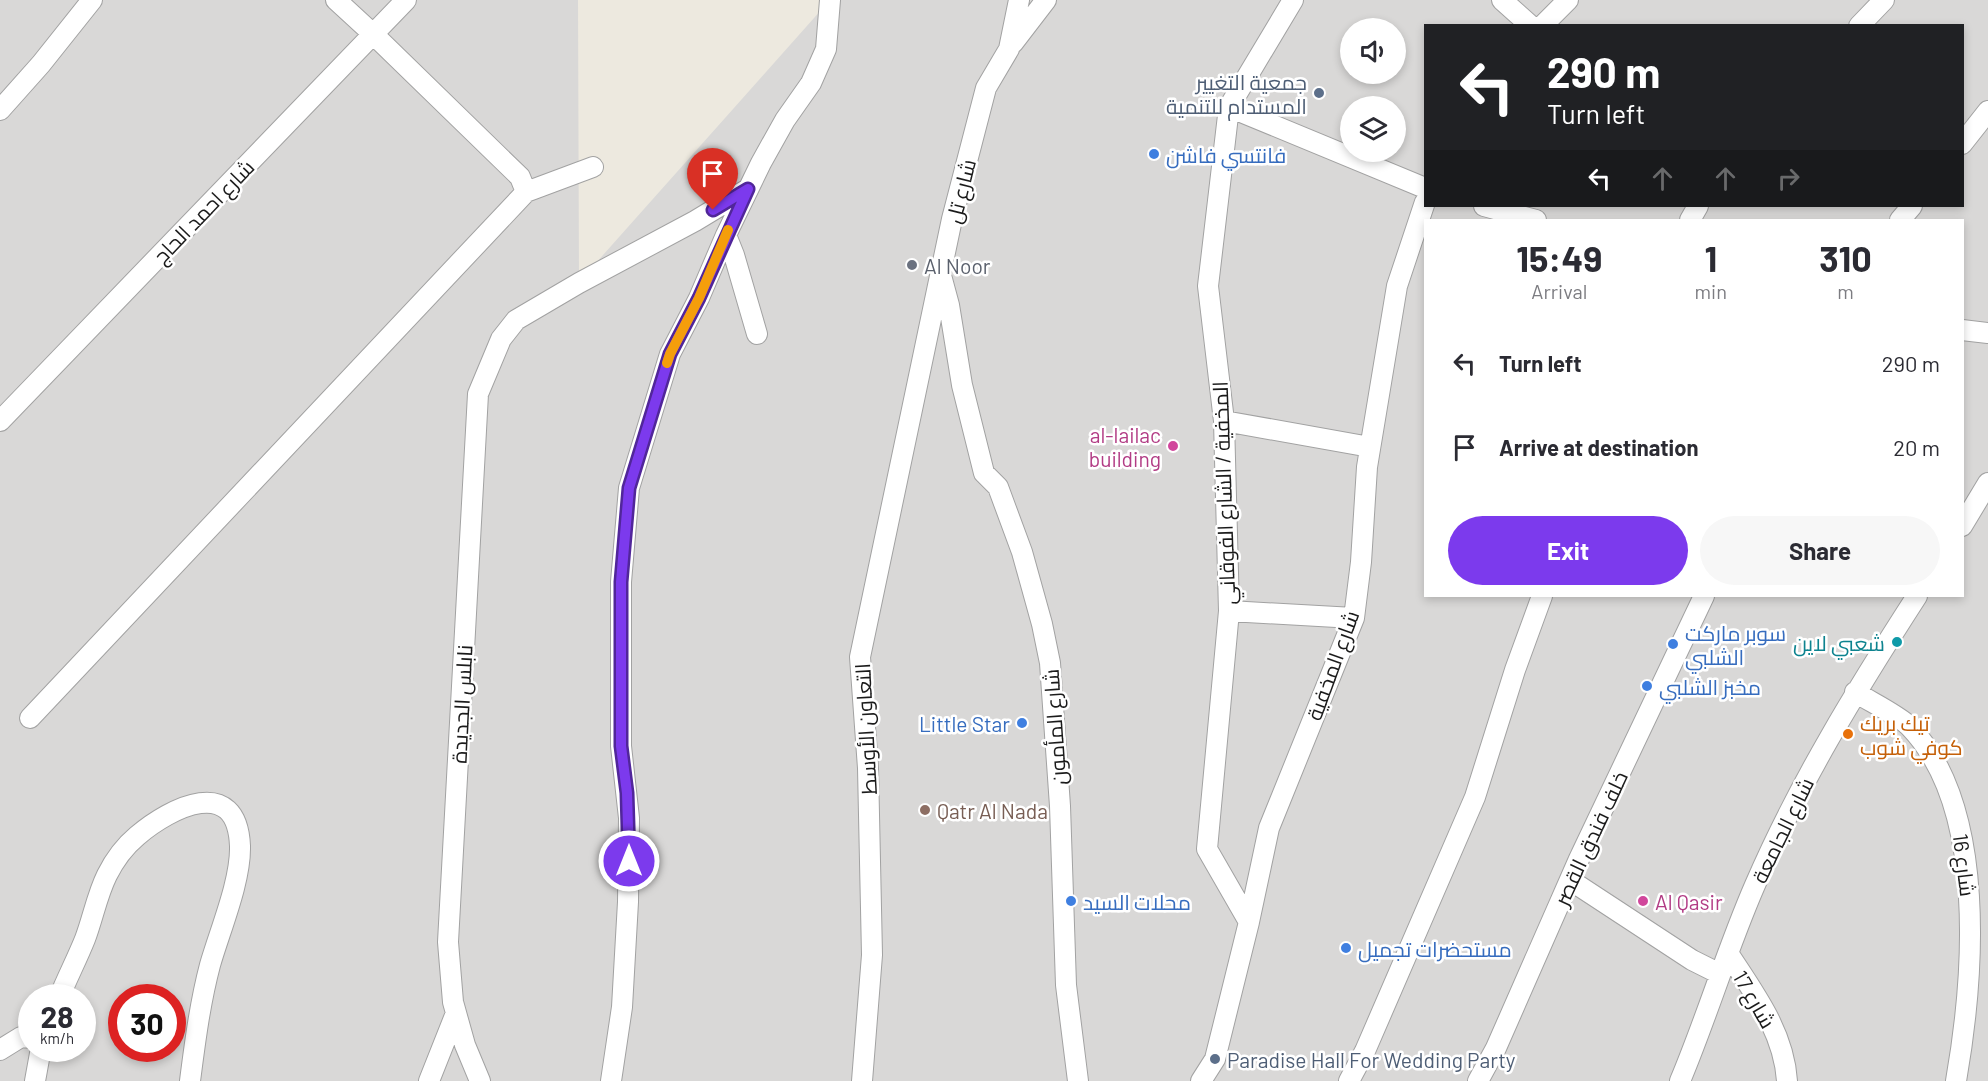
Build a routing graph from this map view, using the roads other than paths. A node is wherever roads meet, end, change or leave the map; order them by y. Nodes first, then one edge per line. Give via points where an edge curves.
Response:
1 (92, 0) edge
2 (336, 0) edge
3 (406, 0) edge
4 (830, 0) edge
5 (1019, 0) edge
6 (1046, 0) edge
7 (1293, 0) edge
8 (1502, 0) edge
9 (1568, 0) edge
10 (1884, 0) edge
11 (1529, 24) edge
12 (1544, 24) edge
13 (1861, 24) edge
14 (373, 34) junction
15 (1009, 49) junction
16 (1229, 107) junction
17 (0, 110) edge
18 (1988, 111) edge
19 (1964, 141) edge
20 (593, 167) dead end
21 (1424, 188) edge
22 (748, 189) junction
23 (526, 192) junction
24 (1424, 205) edge
25 (1488, 207) edge
26 (1911, 207) edge
27 (1532, 219) edge
28 (1901, 219) edge
29 (726, 235) junction
30 (941, 276) junction
31 (1964, 330) edge
32 (1988, 333) edge
33 (757, 334) dead end
34 (0, 421) edge
35 (1224, 421) junction
36 (1370, 447) junction
37 (1988, 483) edge
38 (998, 487) joint
39 (1964, 523) edge
40 (1542, 597) edge
41 (1704, 597) edge
42 (1916, 597) edge
43 (1229, 611) junction
44 (1354, 618) junction
45 (1855, 692) junction
46 (30, 718) dead end
47 (1570, 880) junction
48 (1249, 922) junction
49 (1728, 953) junction
50 (1720, 974) junction
51 (65, 984) edge
52 (456, 1013) junction
53 (18, 1039) edge
54 (0, 1050) edge
55 (38, 1062) edge
56 (35, 1081) edge
57 (190, 1081) edge
58 (429, 1081) edge
59 (480, 1081) edge
60 (611, 1081) edge
61 (862, 1081) edge
62 (1078, 1081) edge
63 (1201, 1081) edge
64 (1349, 1081) edge
65 (1478, 1081) edge
66 (1680, 1081) edge
67 (1787, 1081) edge
68 (1956, 1081) edge

1 - 17 street
2 - 14 street
3 - 14 street, شارع احمد الحاج
4 - 22 street via 826,49 815,75 785,120
5 - 15 street, شارع تل
6 - 15 street
7 - 16 street, المخفية / الشارع الفوقاني
8 - 11 street
9 - 12 street
10 - 13 street
14 - 23 street via 520,177
14 - 34 street, شارع احمد الحاج
15 - 30 street, شارع تل via 986,88
16 - 21 street
16 - 35 street, المخفية / الشارع الفوقاني via 1208,286
18 - 19 street
20 - 23 street
22 - 29 street
22 - 52 street, نابلس الجديدة via 516,320 501,339 478,394 447,942
23 - 46 street
24 - 36 street, شارع المخفية via 1397,286
25 - 27 street
26 - 28 street
29 - 33 street
29 - 60 street via 670,354 629,488 621,582 621,746 629,818 628,902 622,1007
30 - 38 street, شارع تل via 981,464
30 - 61 street, التعاون الأوسط via 860,657 868,768 872,955
31 - 32 street
35 - 36 street
35 - 43 street, المخفية / الشارع الفوقاني
36 - 44 street, شارع المخفية
37 - 39 street
38 - 62 street, شارع المأمون via 1035,596 1052,674 1066,985
40 - 64 street via 1475,797
41 - 47 street, خلف فندق القصر
42 - 45 street, شارع الجامعة
43 - 44 street
43 - 48 street, المخفية / الشارع الفوقاني via 1207,849
44 - 48 street, شارع المخفية via 1269,828
45 - 49 street, شارع الجامعة via 1798,795
45 - 68 street, شارع 16 via 1908,725 1938,764 1961,828 1970,897 1970,976
47 - 50 street via 1692,960
47 - 65 street, خلف فندق القصر
48 - 63 street, شارع المخفية via 1215,1059
49 - 50 street, شارع الجامعة
49 - 67 street, شارع 17 via 1771,1019
50 - 66 street, شارع الجامعة
51 - 57 street via 107,875 136,836 190,805 207,801 224,807 236,826 239,860 203,993
52 - 58 street
52 - 59 street, نابلس الجديدة
53 - 54 street
55 - 56 street

